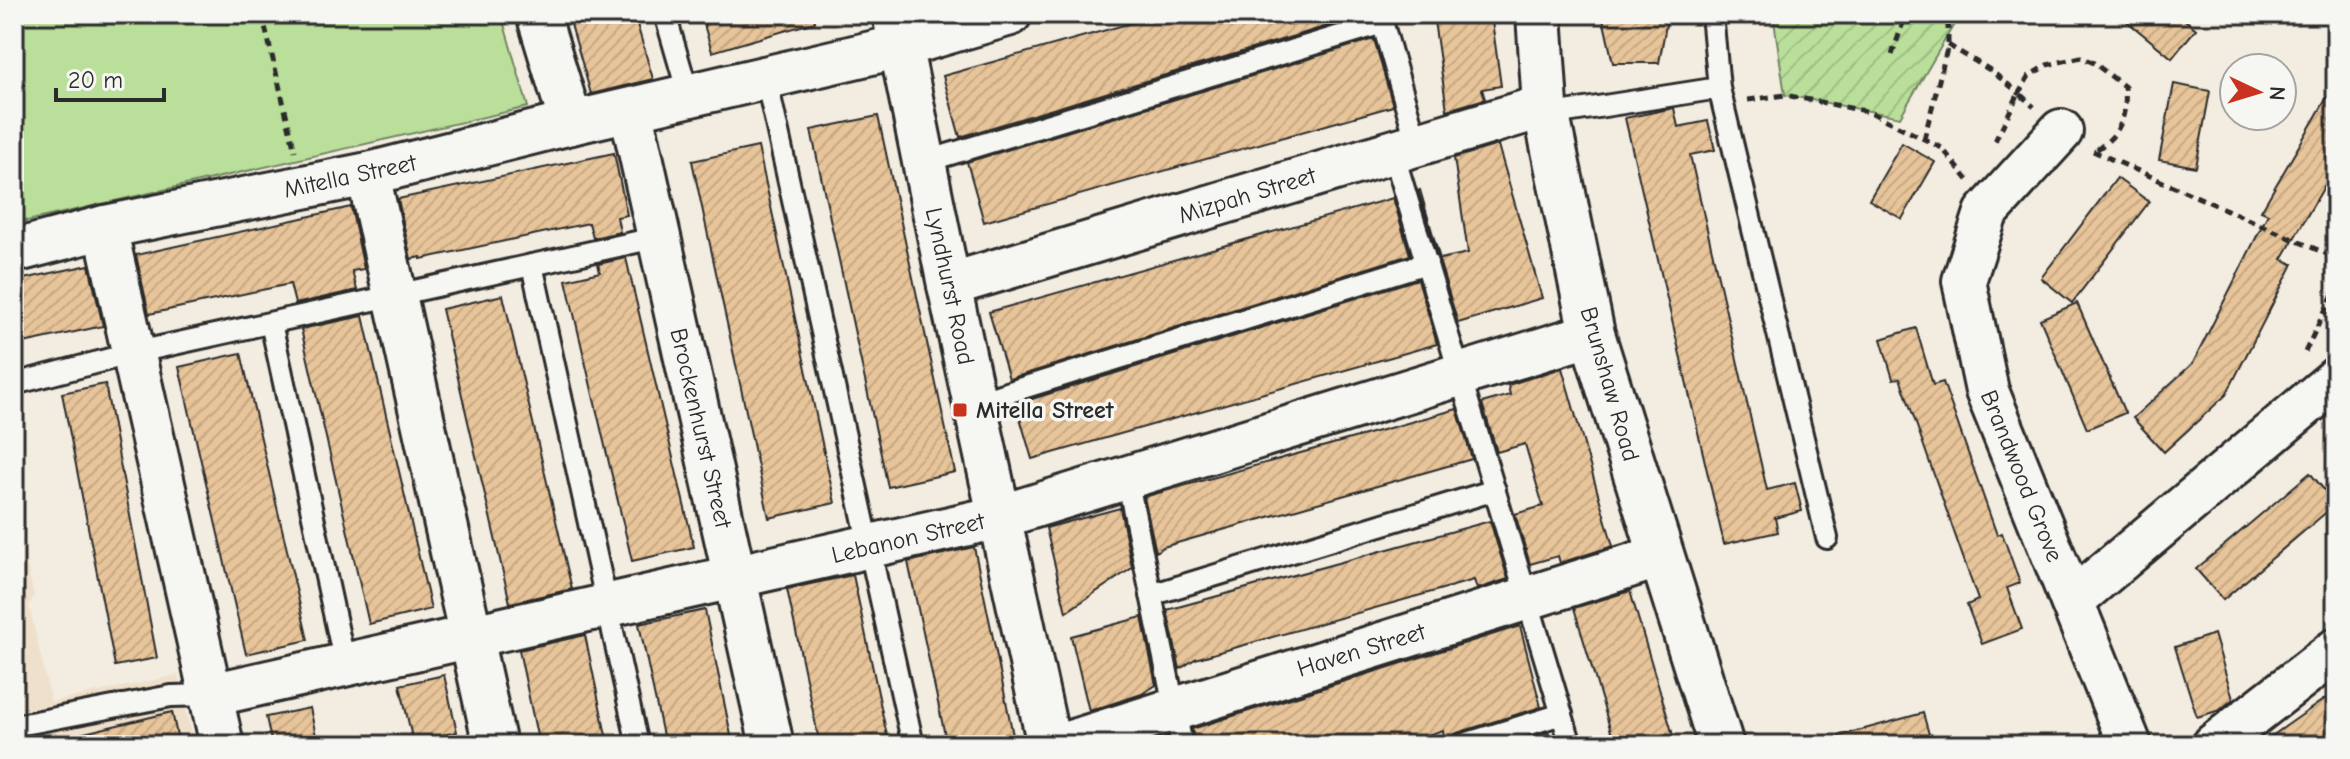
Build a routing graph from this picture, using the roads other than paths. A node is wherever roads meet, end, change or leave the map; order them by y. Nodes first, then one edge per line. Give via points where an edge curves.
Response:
1 (538, 14) edge
2 (665, 14) edge
3 (1010, 14) edge
4 (1539, 14) edge
5 (1712, 14) edge
6 (1381, 19) edge
7 (898, 30) edge
8 (766, 78) junction
9 (1719, 88) junction
10 (689, 97) junction
11 (1546, 110) junction
12 (631, 111) junction
13 (571, 123) junction
14 (2078, 142) road end
15 (1405, 148) junction
16 (924, 162) junction
17 (368, 174) junction
18 (105, 227) junction
19 (659, 237) junction
20 (14, 251) edge
21 (1427, 263) junction
22 (532, 265) junction
23 (949, 285) junction
24 (396, 296) junction
25 (271, 323) junction
26 (1592, 334) junction
27 (133, 353) junction
28 (1461, 375) junction
29 (2336, 379) edge
30 (14, 384) edge
31 (974, 403) junction
32 (1127, 478) junction
33 (1495, 490) junction
34 (999, 517) junction
35 (1827, 538) dead end
36 (869, 547) junction
37 (1661, 556) junction
38 (734, 577) junction
39 (1151, 595) junction
40 (1528, 598) junction
41 (2072, 601) junction
42 (607, 605) junction
43 (471, 636) junction
44 (2336, 650) edge
45 (345, 664) junction
46 (211, 695) junction
47 (1562, 714) junction
48 (14, 726) edge
49 (1178, 727) edge
50 (222, 745) edge
51 (495, 745) edge
52 (638, 745) edge
53 (772, 745) edge
54 (913, 745) edge
55 (1049, 745) edge
56 (1061, 745) edge
57 (1461, 745) edge
58 (1571, 745) edge
59 (1721, 745) edge
60 (2130, 745) edge
61 (2214, 745) edge

1 - 13 street
2 - 10 lane
3 - 7 street, Mitella Street
4 - 11 street, Brunshaw Road
5 - 9 lane
6 - 15 lane
6 - 16 lane
7 - 8 street, Mitella Street
7 - 16 street, Lyndhurst Road
8 - 10 street, Mitella Street
8 - 36 lane
9 - 11 lane
9 - 35 lane
10 - 12 street, Mitella Street
11 - 15 street, Mizpah Street
11 - 26 street, Brunshaw Road
12 - 13 street, Mitella Street
12 - 19 street, Brockenhurst Street
13 - 17 street, Mitella Street
14 - 41 street, Brandwood Grove via 1986,213 1964,281 1987,391
15 - 21 lane
15 - 23 street, Mizpah Street
16 - 23 street, Lyndhurst Road
17 - 18 street, Mitella Street
17 - 24 street
18 - 20 street, Mitella Street
18 - 27 street
19 - 22 lane
19 - 38 street, Brockenhurst Street
21 - 28 lane
21 - 31 lane
22 - 24 lane
22 - 42 lane
23 - 31 street, Lyndhurst Road
24 - 25 lane
24 - 43 street
25 - 27 lane
25 - 45 lane
26 - 28 street, Lebanon Street
26 - 37 street, Brunshaw Road
27 - 30 lane
27 - 46 street
28 - 32 street, Lebanon Street
28 - 33 lane
29 - 41 street
31 - 34 street, Lyndhurst Road
32 - 34 street, Lebanon Street
32 - 39 lane
33 - 39 lane
33 - 40 lane
34 - 36 street, Lebanon Street
34 - 55 street, Lyndhurst Road
36 - 38 street, Lebanon Street
36 - 54 lane
37 - 40 street, Haven Street
37 - 59 street, Brunshaw Road
38 - 42 street, Lebanon Street
38 - 53 street, Brockenhurst Street
39 - 49 lane
40 - 47 lane
40 - 49 street, Haven Street
41 - 60 street, Brandwood Grove
42 - 43 street, Lebanon Street
42 - 52 lane
43 - 45 street, Lebanon Street
43 - 51 street
44 - 61 street
45 - 46 street, Lebanon Street
46 - 48 lane via 171,696
46 - 50 street
47 - 57 lane
47 - 58 lane
49 - 56 street, Haven Street

